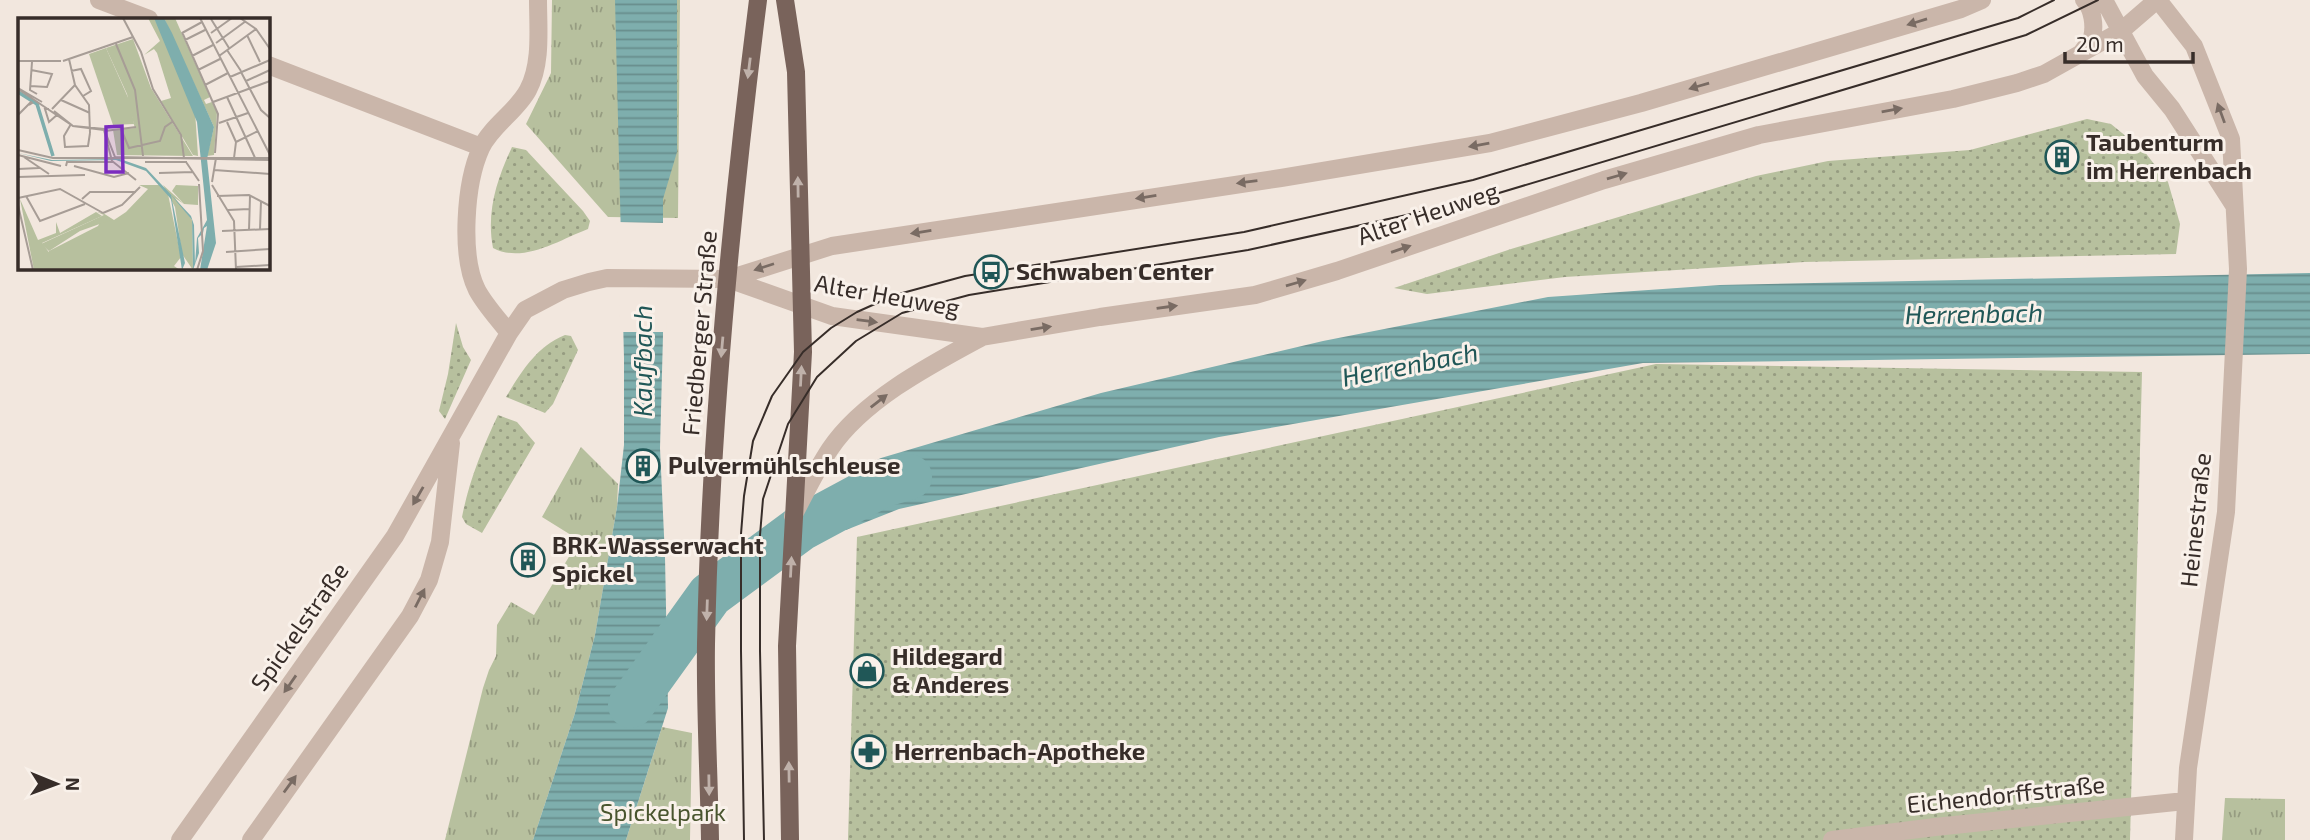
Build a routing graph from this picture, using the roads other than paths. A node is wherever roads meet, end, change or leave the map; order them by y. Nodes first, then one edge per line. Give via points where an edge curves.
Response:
1 (99, 0) edge
2 (538, 0) edge
3 (758, 0) edge
4 (785, 0) edge
5 (1982, 0) edge
6 (2084, 0) edge
7 (2104, 0) edge
8 (2157, 0) edge
9 (146, 18) edge
10 (2121, 31) junction
11 (2080, 55) junction
12 (270, 66) edge
13 (481, 147) junction
14 (2233, 204) junction
15 (800, 256) junction
16 (728, 279) junction
17 (800, 305) junction
18 (509, 334) junction
19 (982, 337) junction
20 (451, 437) junction
21 (793, 516) junction
22 (2185, 801) junction
23 (180, 840) edge
24 (251, 840) edge
25 (710, 840) edge
26 (790, 840) edge
27 (1832, 840) edge
28 (2184, 840) edge

1 - 9 street
2 - 13 street via 537,61 527,90
3 -> 16 main road, Friedberger Straße
15 -> 4 main road via 796,72
5 -> 15 street, Alter Heuweg via 1653,100 1490,143 859,241
6 - 11 street via 2093,16 2092,38
7 - 10 street, Heinestraße
8 - 10 street, Alter Heuweg
14 -> 8 street, Heinestraße via 2231,139 2219,106 2194,46
10 - 11 street, Alter Heuweg
10 - 14 street, Heinestraße via 2145,76 2172,109
19 -> 11 street, Alter Heuweg via 1255,295 1604,180 1759,135 2003,88
12 - 13 street
13 - 18 street via 467,212 472,275
14 - 22 street, Heinestraße via 2238,269 2225,512
15 -> 16 street, Alter Heuweg
15 - 17 main road
16 - 17 street, Alter Heuweg
16 - 18 street, Spickelstraße via 607,278 563,290 525,310
16 -> 25 main road, Friedberger Straße via 711,492 706,646
17 -> 19 street, Alter Heuweg via 847,318
21 -> 17 main road via 803,352
18 - 20 street, Spickelstraße
21 -> 19 street via 830,448 862,415 911,376
20 -> 23 street, Spickelstraße via 395,536
24 -> 20 street, Spickelstraße via 410,616 429,580 440,542
26 -> 21 main road via 788,618
22 - 27 street, Eichendorffstraße
22 - 28 street, Heinestraße

